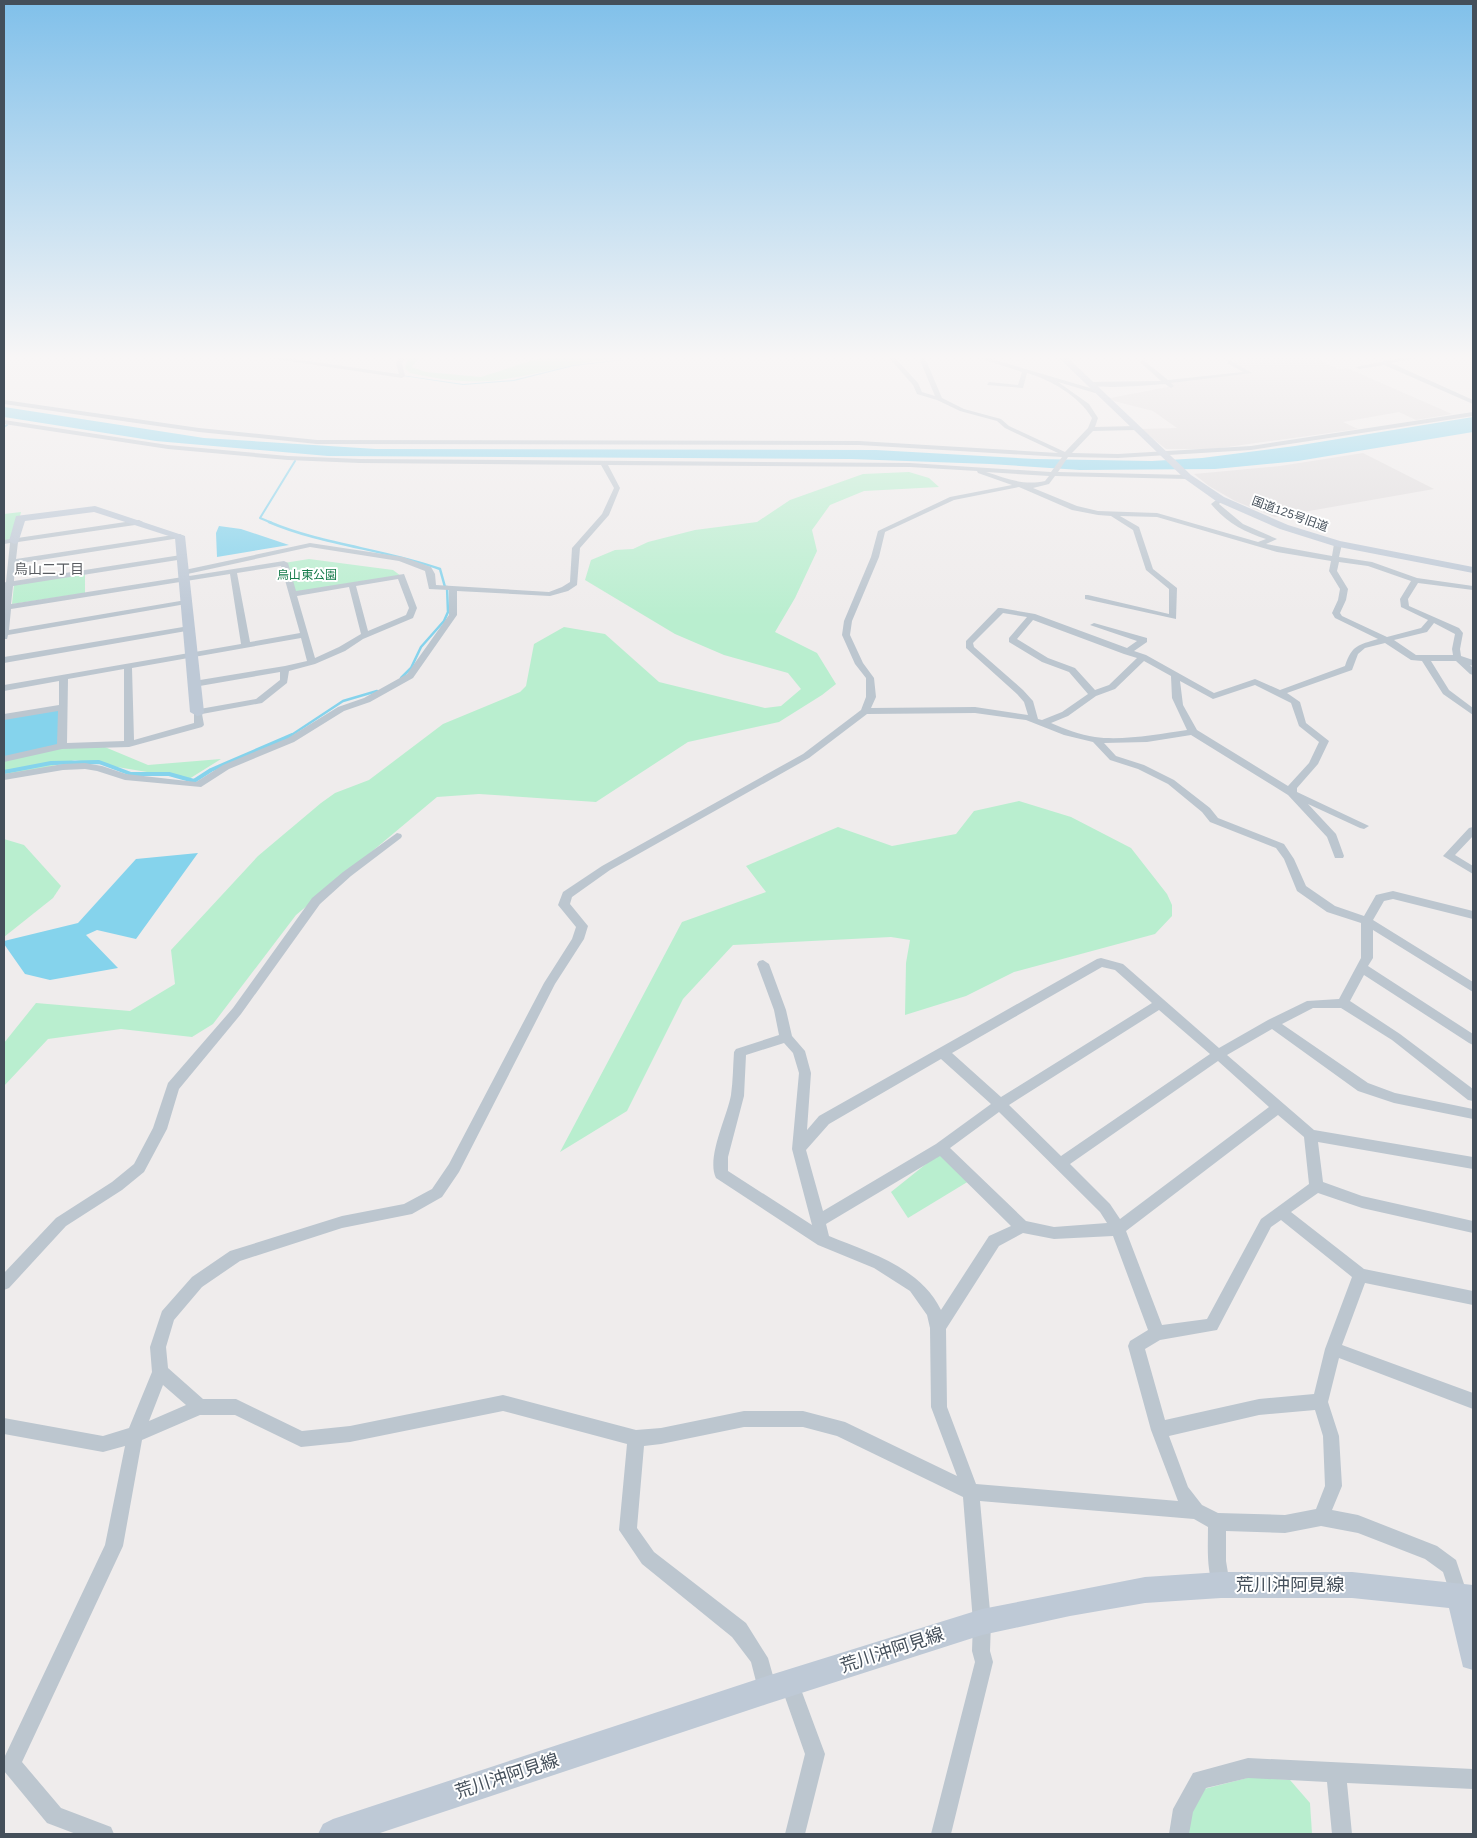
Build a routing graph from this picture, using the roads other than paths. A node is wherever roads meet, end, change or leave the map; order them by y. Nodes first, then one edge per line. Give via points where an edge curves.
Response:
1 (147, 444) edge
2 (391, 444) edge
3 (846, 444) edge
4 (888, 444) edge
5 (1042, 444) edge
6 (1077, 444) edge
7 (1153, 444) edge
8 (1279, 444) edge
9 (775, 453) junction
10 (1164, 454) junction
11 (1066, 455) junction
12 (603, 462) junction
13 (962, 467) junction
14 (1055, 473) junction
15 (1186, 475) junction
16 (1020, 485) junction
17 (1220, 499) junction
18 (1113, 514) junction
19 (139, 522) junction
20 (180, 536) junction
21 (9, 541) edge
22 (1338, 544) junction
23 (1257, 545) junction
24 (182, 557) junction
25 (1336, 559) junction
26 (12, 562) junction
27 (1473, 570) edge
28 (233, 571) junction
29 (183, 576) junction
30 (1416, 580) junction
31 (352, 584) junction
32 (6, 585) edge
33 (453, 588) junction
34 (1473, 588) edge
35 (294, 594) junction
36 (1088, 597) dead end
37 (186, 602) junction
38 (7, 607) junction
39 (1032, 616) junction
40 (1433, 620) junction
41 (1094, 624) dead end
42 (189, 628) junction
43 (4, 633) edge
44 (304, 635) junction
45 (365, 635) junction
46 (4, 637) edge
47 (1384, 639) junction
48 (246, 646) junction
49 (1127, 652) junction
50 (191, 655) junction
51 (1143, 657) junction
52 (1425, 658) junction
53 (1458, 658) junction
54 (4, 660) edge
55 (312, 662) junction
56 (1473, 663) edge
57 (128, 666) junction
58 (285, 668) junction
59 (1473, 672) edge
60 (1176, 674) junction
61 (64, 678) junction
62 (194, 684) junction
63 (4, 688) edge
64 (1280, 693) junction
65 (1093, 694) junction
66 (64, 707) junction
67 (1472, 709) edge
68 (865, 711) junction
69 (197, 712) junction
70 (4, 717) edge
71 (1039, 721) junction
72 (1193, 732) junction
73 (1096, 740) junction
74 (129, 744) junction
75 (62, 746) junction
76 (4, 759) edge
77 (4, 777) edge
78 (1292, 793) junction
79 (1364, 826) dead end
80 (1473, 830) edge
81 (397, 836) dead end
82 (1339, 856) dead end
83 (1473, 870) edge
84 (1473, 915) edge
85 (1367, 921) junction
86 (764, 964) dead end
87 (1362, 968) junction
88 (1473, 988) edge
89 (1343, 1003) junction
90 (1159, 1004) junction
91 (1272, 1023) junction
92 (786, 1038) junction
93 (1473, 1040) edge
94 (942, 1053) junction
95 (1219, 1054) junction
96 (1473, 1096) edge
97 (1000, 1104) junction
98 (1277, 1108) junction
99 (1473, 1114) edge
100 (1310, 1135) junction
101 (941, 1148) junction
102 (799, 1149) junction
103 (1061, 1163) junction
104 (1473, 1163) edge
105 (1316, 1186) junction
106 (1282, 1213) junction
107 (819, 1221) junction
108 (1473, 1227) edge
109 (1022, 1228) junction
110 (1118, 1229) junction
111 (823, 1240) junction
112 (1360, 1276) junction
113 (4, 1283) edge
114 (1473, 1298) edge
115 (938, 1328) junction
116 (1156, 1333) junction
117 (1333, 1349) junction
118 (160, 1372) junction
119 (1473, 1401) edge
120 (1320, 1402) junction
121 (200, 1407) junction
122 (4, 1426) edge
123 (1160, 1430) junction
124 (135, 1435) junction
125 (636, 1438) junction
126 (971, 1492) junction
127 (1196, 1511) junction
128 (1322, 1517) junction
129 (1217, 1522) junction
130 (1221, 1585) junction
131 (1466, 1597) edge
132 (982, 1622) junction
133 (1473, 1657) edge
134 (778, 1687) junction
135 (7, 1763) edge
136 (1336, 1772) junction
137 (1473, 1779) edge
138 (104, 1834) edge
139 (332, 1834) edge
140 (795, 1834) edge
141 (941, 1834) edge
142 (1179, 1834) edge
143 (1342, 1834) edge

1 - 12 street via 360,462
2 - 9 street
3 - 9 street
4 - 11 street
5 - 11 street
6 - 11 street
7 - 10 street, 国道125号旧道
8 - 10 street
9 - 12 street
9 - 13 street
10 - 11 street
10 - 15 street, 国道125号旧道
11 - 14 street
12 - 33 street via 617,488 604,515 576,548 574,583 550,594
13 - 14 street
13 - 16 street
14 - 15 street
14 - 16 street via 1041,486
15 - 17 street, 国道125号旧道
16 - 18 street via 1075,508
16 - 68 street via 952,498 882,531 875,557 848,621 846,635 859,664 870,678 871,697
17 - 22 street, 国道125号旧道 via 1262,518
17 - 23 street via 1215,504 1230,520 1246,530 1273,539
18 - 23 street via 1157,515
18 - 36 street via 1136,529 1150,570 1173,588 1173,617
19 - 20 street
19 - 21 street
19 - 21 street via 95,509 20,518
20 - 24 street
20 - 26 street
21 - 26 street
22 - 25 street
22 - 27 street, 国道125号旧道
23 - 25 street
24 - 29 street
24 - 32 street
25 - 30 street via 1369,564
25 - 47 street via 1334,571 1344,589 1336,613 1339,618
26 - 32 street
28 - 29 street
28 - 35 street via 284,563
28 - 48 street
29 - 33 street via 310,544 400,559 428,569 432,587
29 - 37 street
29 - 38 street
30 - 34 street
30 - 40 street via 1404,599 1406,607
31 - 35 street
31 - 45 street
31 - 45 street via 401,576 413,608 410,616
32 - 38 street
33 - 77 street via 453,615 410,676 367,700 341,709 291,740 226,767 198,785 125,776 85,766
35 - 44 street
37 - 42 street
37 - 43 street
38 - 43 street
39 - 49 street
39 - 65 street via 1012,640 1039,657 1072,670
39 - 71 street via 1001,610 969,643 970,648 1020,692
40 - 47 street via 1419,632
40 - 53 street via 1459,633
41 - 49 street via 1144,640
42 - 50 street
42 - 54 street
43 - 46 street
44 - 48 street
44 - 55 street
45 - 55 street
47 - 52 street via 1414,658
47 - 64 street via 1362,646 1354,653 1349,668
48 - 50 street
49 - 51 street
50 - 57 street
50 - 62 street
51 - 60 street
51 - 65 street via 1112,687
52 - 53 street
52 - 67 street via 1446,692
53 - 56 street
53 - 59 street
55 - 58 street
57 - 61 street
57 - 74 street
58 - 62 street
58 - 69 street via 284,681 259,700
60 - 64 street via 1213,696 1255,682
60 - 72 street via 1177,704
61 - 63 street
61 - 66 street
62 - 69 street
64 - 78 street via 1295,702 1302,724 1324,741 1313,764 1292,788
65 - 71 street via 1064,714
66 - 70 street
66 - 75 street
68 - 71 street via 975,710
68 - 118 street via 806,756 606,868 567,895 564,905 582,926 578,939 550,983 454,1168 437,1193 407,1210 342,1222 235,1256 198,1282 167,1316 158,1347
69 - 74 street via 199,726
71 - 73 street via 1067,733
72 - 73 street via 1147,739
72 - 78 street
73 - 85 street via 1113,758 1172,782 1214,820 1280,846 1301,888 1331,908
74 - 75 street
75 - 76 street
78 - 79 street
78 - 82 street via 1332,836
80 - 83 street via 1448,856
81 - 113 street via 316,901 237,1011 173,1087 160,1129 139,1168 61,1222
84 - 85 street via 1393,895 1380,898
85 - 87 street via 1367,958
85 - 88 street
86 - 92 street
87 - 89 street
87 - 93 street
89 - 91 street via 1311,1004
89 - 96 street via 1396,1037
90 - 94 street via 1119,967 1101,962
90 - 95 street
90 - 97 street
91 - 95 street
91 - 99 street via 1363,1087 1394,1098
92 - 102 street via 799,1051 805,1073
92 - 111 street via 740,1052 737,1096 721,1157 721,1174
94 - 97 street
94 - 102 street via 824,1120
95 - 98 street
95 - 103 street
97 - 101 street
97 - 103 street
98 - 100 street
98 - 110 street
100 - 104 street
100 - 105 street
101 - 107 street
101 - 109 street
102 - 107 street
103 - 110 street via 1105,1208
105 - 106 street
105 - 108 street via 1362,1202
106 - 112 street
106 - 116 street via 1266,1223 1212,1325
107 - 111 street
109 - 110 street via 1054,1233
109 - 115 street via 994,1241
110 - 116 street
111 - 115 street via 879,1263 916,1286 934,1312
112 - 114 street
112 - 117 street
115 - 126 street via 939,1407
116 - 123 street via 1136,1346
117 - 119 street
117 - 120 street
118 - 121 street
118 - 124 street
120 - 123 street via 1297,1402 1239,1411
120 - 128 street via 1331,1436 1334,1486
121 - 124 street
121 - 125 street via 236,1407 301,1438 350,1434 503,1404
122 - 124 street via 103,1444
123 - 127 street via 1182,1492
124 - 135 street via 114,1546
125 - 126 street via 744,1419 803,1419 838,1428
125 - 134 street via 628,1530 648,1558 740,1630
126 - 127 street
126 - 132 street
127 - 129 street
128 - 129 street via 1285,1524
128 - 131 street via 1358,1524 1431,1552 1450,1566
129 - 130 street
130 - 131 street, 荒川沖阿見線 via 1352,1585
130 - 132 street, 荒川沖阿見線 via 1145,1590
131 - 133 street
132 - 134 street, 荒川沖阿見線
132 - 141 street via 984,1662
134 - 139 street, 荒川沖阿見線
134 - 140 street via 815,1754
135 - 138 street via 54,1816
136 - 137 street
136 - 142 street via 1248,1768 1200,1780 1183,1809
136 - 143 street

